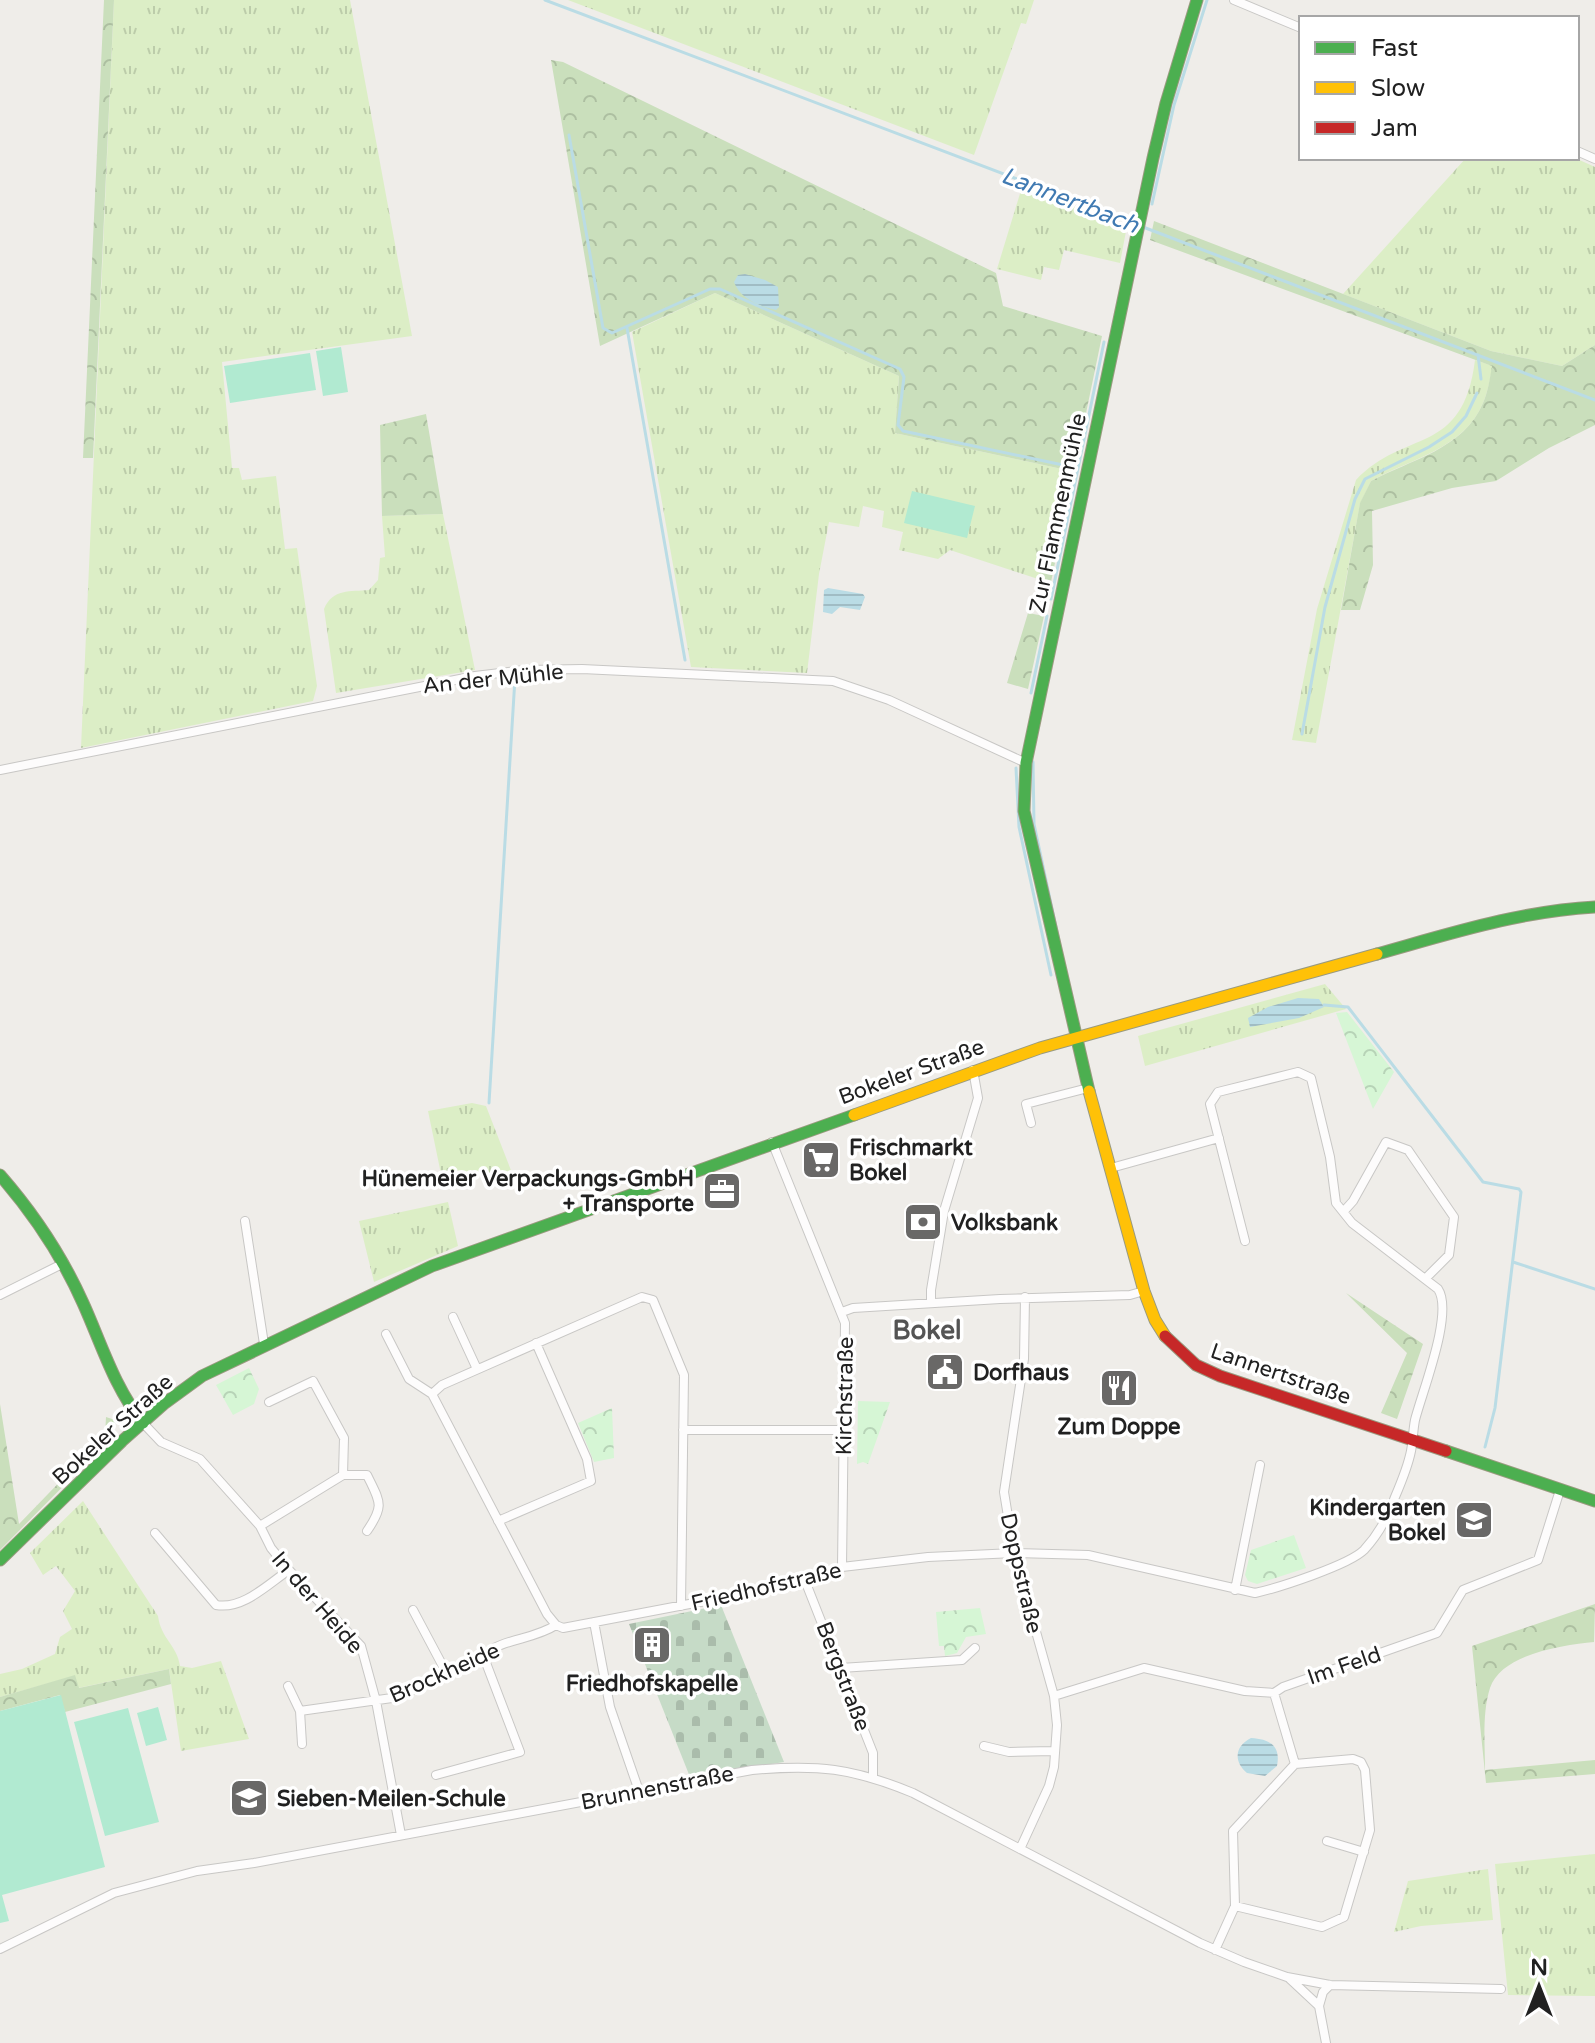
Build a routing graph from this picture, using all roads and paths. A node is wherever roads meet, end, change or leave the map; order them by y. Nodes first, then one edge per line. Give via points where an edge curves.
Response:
1 (1197, 0) edge
2 (1234, 0) edge
3 (1299, 27) edge
4 (1026, 763) junction
5 (0, 770) edge
6 (1595, 907) edge
7 (1075, 1038) junction
8 (973, 1070) junction
9 (1088, 1088) junction
10 (1031, 1123) dead end
11 (1219, 1138) junction
12 (772, 1142) junction
13 (1111, 1168) junction
14 (0, 1175) edge
15 (1344, 1211) junction
16 (245, 1221) dead end
17 (1245, 1241) dead end
18 (64, 1263) junction
19 (1425, 1279) junction
20 (1144, 1291) junction
21 (0, 1295) edge
22 (1025, 1297) junction
23 (931, 1303) junction
24 (842, 1312) junction
25 (453, 1317) dead end
26 (386, 1334) dead end
27 (536, 1343) junction
28 (264, 1344) junction
29 (477, 1369) junction
30 (432, 1394) junction
31 (269, 1402) dead end
32 (143, 1423) junction
33 (683, 1430) junction
34 (843, 1430) junction
35 (1412, 1439) junction
36 (1260, 1465) dead end
37 (343, 1475) junction
38 (1560, 1490) junction
39 (1595, 1501) edge
40 (498, 1521) junction
41 (260, 1526) junction
42 (367, 1531) dead end
43 (155, 1533) dead end
44 (1014, 1553) junction
45 (0, 1560) edge
46 (842, 1567) junction
47 (289, 1570) junction
48 (804, 1578) junction
49 (1235, 1590) junction
50 (681, 1606) junction
51 (413, 1610) dead end
52 (594, 1622) junction
53 (556, 1625) junction
54 (975, 1648) dead end
55 (483, 1655) junction
56 (841, 1668) junction
57 (446, 1672) junction
58 (288, 1686) dead end
59 (1274, 1693) junction
60 (1054, 1696) junction
61 (376, 1701) junction
62 (300, 1711) junction
63 (302, 1744) dead end
64 (984, 1746) dead end
65 (1054, 1751) junction
66 (1295, 1764) junction
67 (436, 1775) dead end
68 (873, 1777) junction
69 (639, 1791) junction
70 (401, 1835) junction
71 (1327, 1841) dead end
72 (1020, 1849) junction
73 (1364, 1852) junction
74 (1235, 1906) junction
75 (0, 1949) edge
76 (1215, 1950) junction
77 (1287, 1977) junction
78 (1330, 1985) junction
79 (1501, 1989) dead end
80 (1319, 2006) junction
81 (1326, 2043) edge

1 - 4 street, Zur Flammenmühle via 1166,103 1136,235
2 - 3 street
4 - 5 street, An der Mühle via 889,700 833,681 582,669 475,676
4 - 7 street, Zur Flammenmühle via 1024,811
6 - 7 street, Bokeler Straße via 1510,917
7 - 8 street, Bokeler Straße
7 - 9 street, Lannertstraße
8 - 12 street, Bokeler Straße
8 - 23 street via 978,1098 944,1211
9 - 10 street via 1026,1104
9 - 13 street, Lannertstraße
11 - 13 street
11 - 15 street via 1210,1104 1218,1092 1307,1074 1330,1157 1336,1203
11 - 17 street
12 - 24 street, Kirchstraße
12 - 28 street, Bokeler Straße via 432,1266
13 - 20 street, Lannertstraße
14 - 18 street via 31,1210
15 - 19 street via 1352,1223
15 - 19 street via 1386,1142 1408,1150 1454,1217 1449,1255
16 - 28 street
18 - 21 street
18 - 32 street via 113,1381
19 - 35 street, Friedhofstraße via 1438,1289 1443,1304
20 - 22 street
20 - 35 street, Lannertstraße via 1164,1335 1196,1365
22 - 23 street
22 - 44 street, Doppstraße via 1024,1359 1004,1492
23 - 24 street
24 - 34 street, Kirchstraße
25 - 29 street
26 - 30 street via 409,1379
27 - 29 street
27 - 33 street via 642,1297 653,1300 684,1375
27 - 40 street via 587,1459 591,1481
28 - 32 street, Bokeler Straße via 202,1376
29 - 30 street
30 - 40 street
31 - 37 street via 313,1381 344,1438
32 - 41 street, In der Heide via 161,1442 200,1459
32 - 45 street, Bokeler Straße
33 - 34 street
33 - 50 street
34 - 46 street, Kirchstraße
35 - 38 street, Lannertstraße
35 - 49 street, Friedhofstraße via 1394,1500 1361,1553 1276,1589
36 - 49 street
37 - 41 street
37 - 42 street via 367,1475 380,1502
38 - 39 street, Lannertstraße
38 - 59 street, Im Feld via 1538,1560 1463,1590 1437,1633
40 - 53 street
41 - 47 street, In der Heide
43 - 47 street via 216,1605 238,1605
44 - 46 street, Friedhofstraße
44 - 49 street, Friedhofstraße via 1088,1555
44 - 60 street, Doppstraße
46 - 48 street, Friedhofstraße
47 - 61 street, In der Heide via 361,1646
48 - 50 street, Friedhofstraße
48 - 56 street, Bergstraße
50 - 52 street, Friedhofstraße
51 - 57 street
52 - 53 street, Friedhofstraße
52 - 69 street via 610,1707
53 - 55 street, Brockheide via 542,1635 494,1646
54 - 56 street via 962,1660
55 - 57 street, Brockheide
55 - 67 street via 520,1752
56 - 68 street, Bergstraße via 873,1753
57 - 61 street, Brockheide via 399,1697
58 - 62 street
59 - 60 street, Im Feld via 1144,1668
59 - 66 street
60 - 65 street, Doppstraße
61 - 62 street, Brockheide
61 - 70 street, In der Heide
62 - 63 street
64 - 65 street via 1009,1752
65 - 72 street, Doppstraße via 1049,1786
66 - 73 street via 1361,1762 1370,1830
66 - 74 street via 1233,1831
68 - 69 street, Brunnenstraße via 789,1766
68 - 72 street, Brunnenstraße
69 - 70 street, Brunnenstraße
70 - 75 street, Brunnenstraße via 147,1883 95,1900
71 - 73 street
72 - 76 street, Brunnenstraße
73 - 74 street via 1344,1917 1322,1927
74 - 76 street
76 - 77 street, Brunnenstraße
77 - 78 street, Brunnenstraße
77 - 80 street, Brunnenstraße
78 - 79 street, Brunnenstraße
78 - 80 street
80 - 81 street

